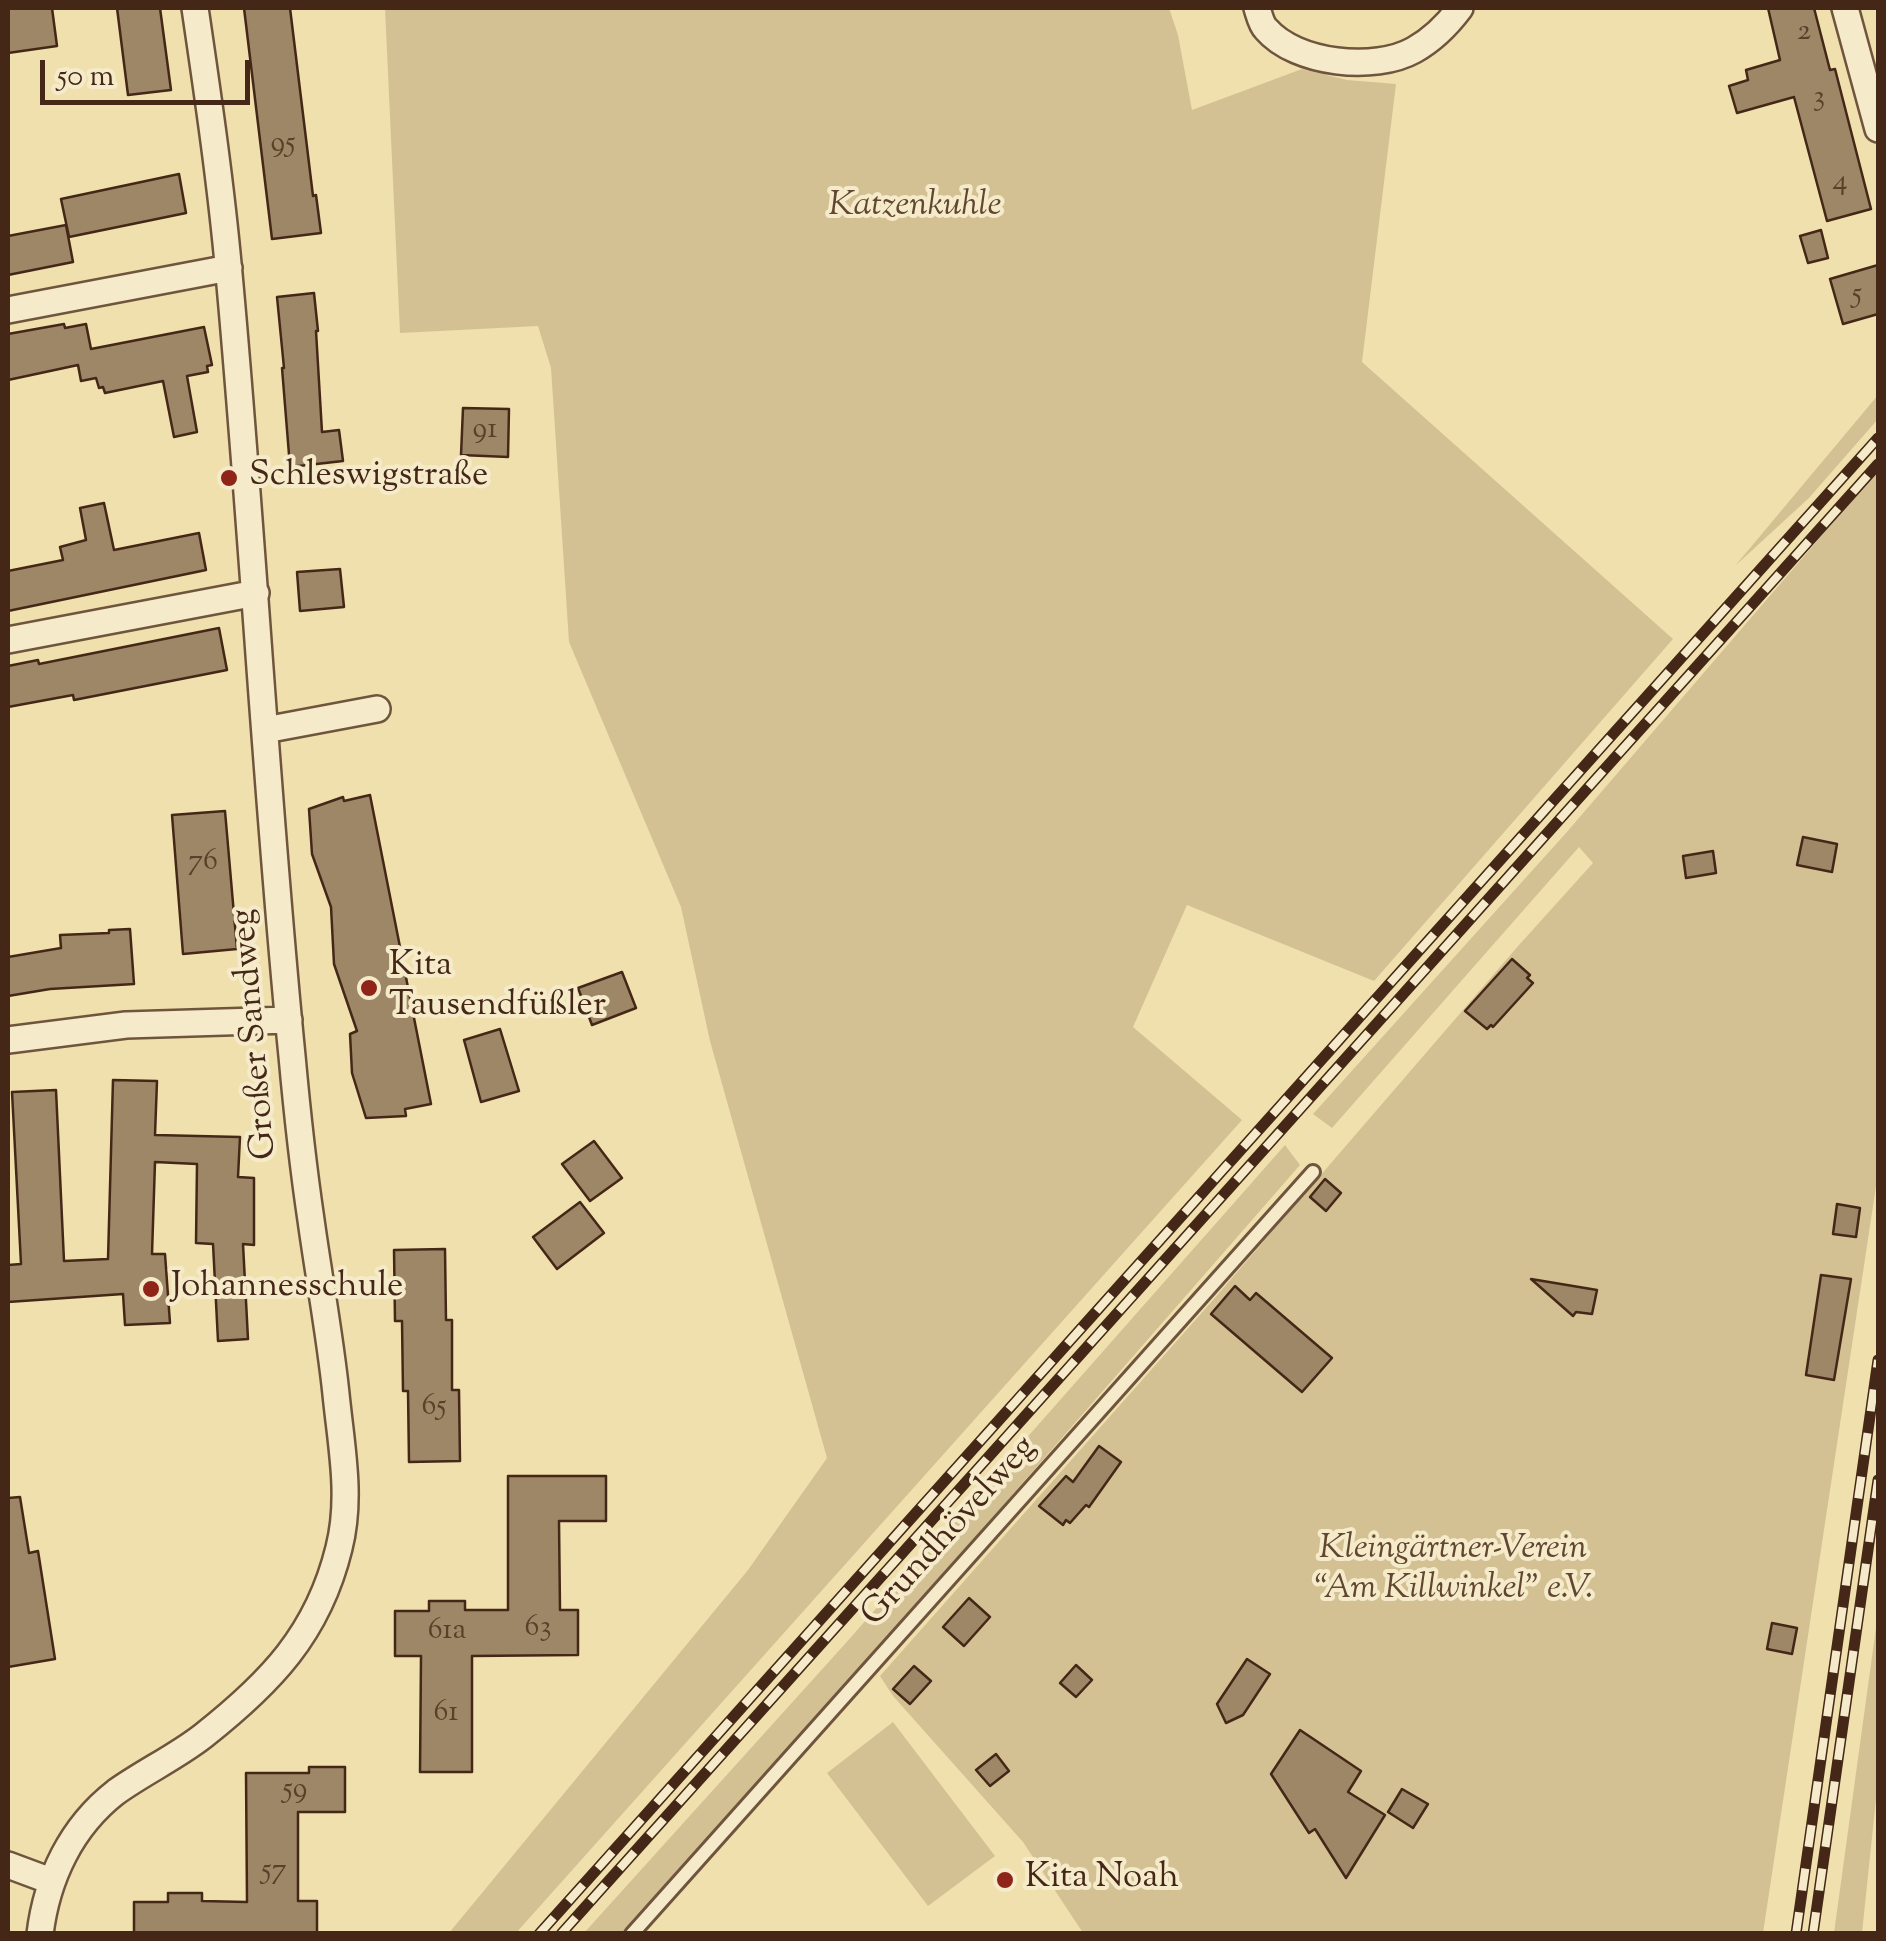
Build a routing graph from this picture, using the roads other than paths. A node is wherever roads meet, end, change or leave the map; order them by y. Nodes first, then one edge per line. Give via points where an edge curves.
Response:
1 (195, 8) edge
2 (1257, 8) edge
3 (1460, 8) edge
4 (1845, 8) edge
5 (1878, 129) edge
6 (229, 268) junction
7 (8, 310) edge
8 (256, 593) junction
9 (8, 640) edge
10 (378, 709) dead end
11 (265, 730) junction
12 (289, 1020) junction
13 (8, 1040) edge
14 (1313, 1172) dead end
15 (8, 1864) edge
16 (51, 1881) junction
17 (40, 1934) edge
18 (632, 1934) edge

1 - 6 street, Großer Sandweg
2 - 3 street via 1264,28 1284,43 1338,62 1412,51
4 - 5 street
6 - 7 street
6 - 8 street, Großer Sandweg
8 - 9 street
8 - 11 street, Großer Sandweg
10 - 11 street
11 - 12 street, Großer Sandweg
12 - 13 street via 126,1025
12 - 16 street, Großer Sandweg via 346,1485 339,1548 317,1611 276,1671 199,1740 96,1810
14 - 18 lane, Grundhövelweg
15 - 16 street
16 - 17 street, Großer Sandweg

